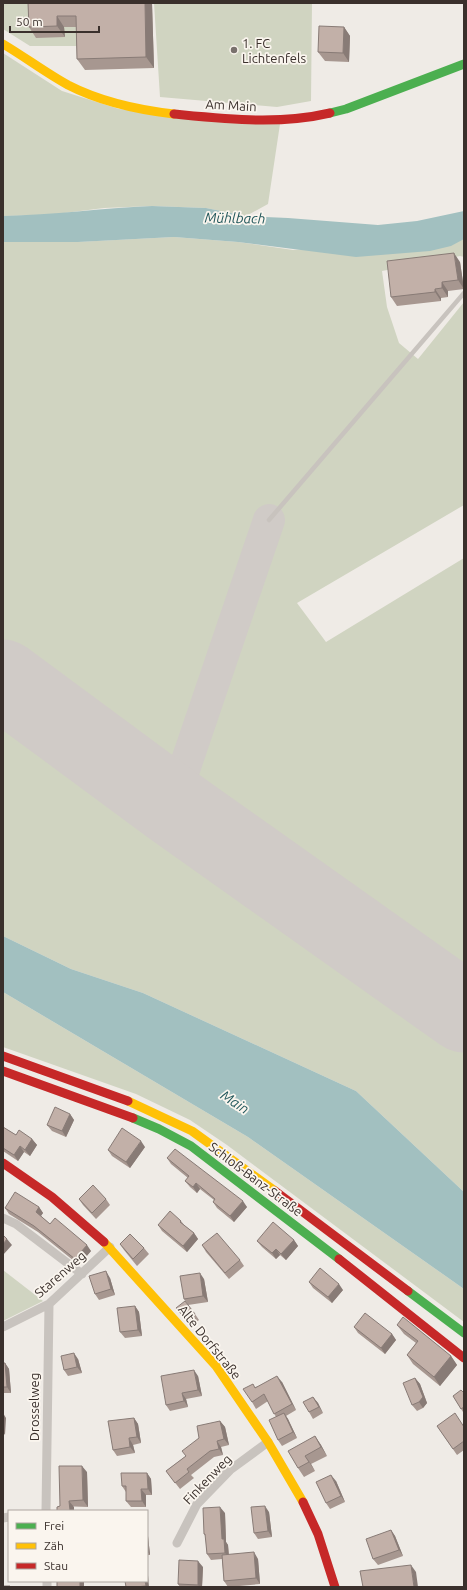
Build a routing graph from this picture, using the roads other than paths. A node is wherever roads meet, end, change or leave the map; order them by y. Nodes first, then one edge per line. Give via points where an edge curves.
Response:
1 (3, 44) edge
2 (464, 64) edge
3 (464, 293) edge
4 (269, 520) dead end
5 (3, 1056) edge
6 (3, 1071) edge
7 (3, 1162) edge
8 (3, 1218) edge
9 (110, 1247) junction
10 (82, 1274) junction
11 (49, 1304) junction
12 (3, 1328) edge
13 (464, 1334) edge
14 (464, 1358) edge
15 (268, 1442) junction
16 (45, 1510) edge
17 (177, 1544) dead end
18 (335, 1587) edge

1 - 2 street, Am Main via 69,85 102,98 141,110 234,120 286,120 316,116 346,108
3 - 4 lane
5 - 13 street via 136,1104 192,1130
6 - 14 street, Schloß-Banz-Straße via 120,1113 191,1146
7 - 9 street, Alte Dorfstraße via 52,1196
8 - 10 street via 21,1228
9 - 10 street, Starenweg
9 - 15 street, Alte Dorfstraße via 216,1366
10 - 11 street, Starenweg
11 - 12 street, Starenweg
11 - 16 street, Drosselweg
15 - 17 street, Finkenweg via 230,1470 197,1504
15 - 18 street, Alte Dorfstraße via 308,1512

